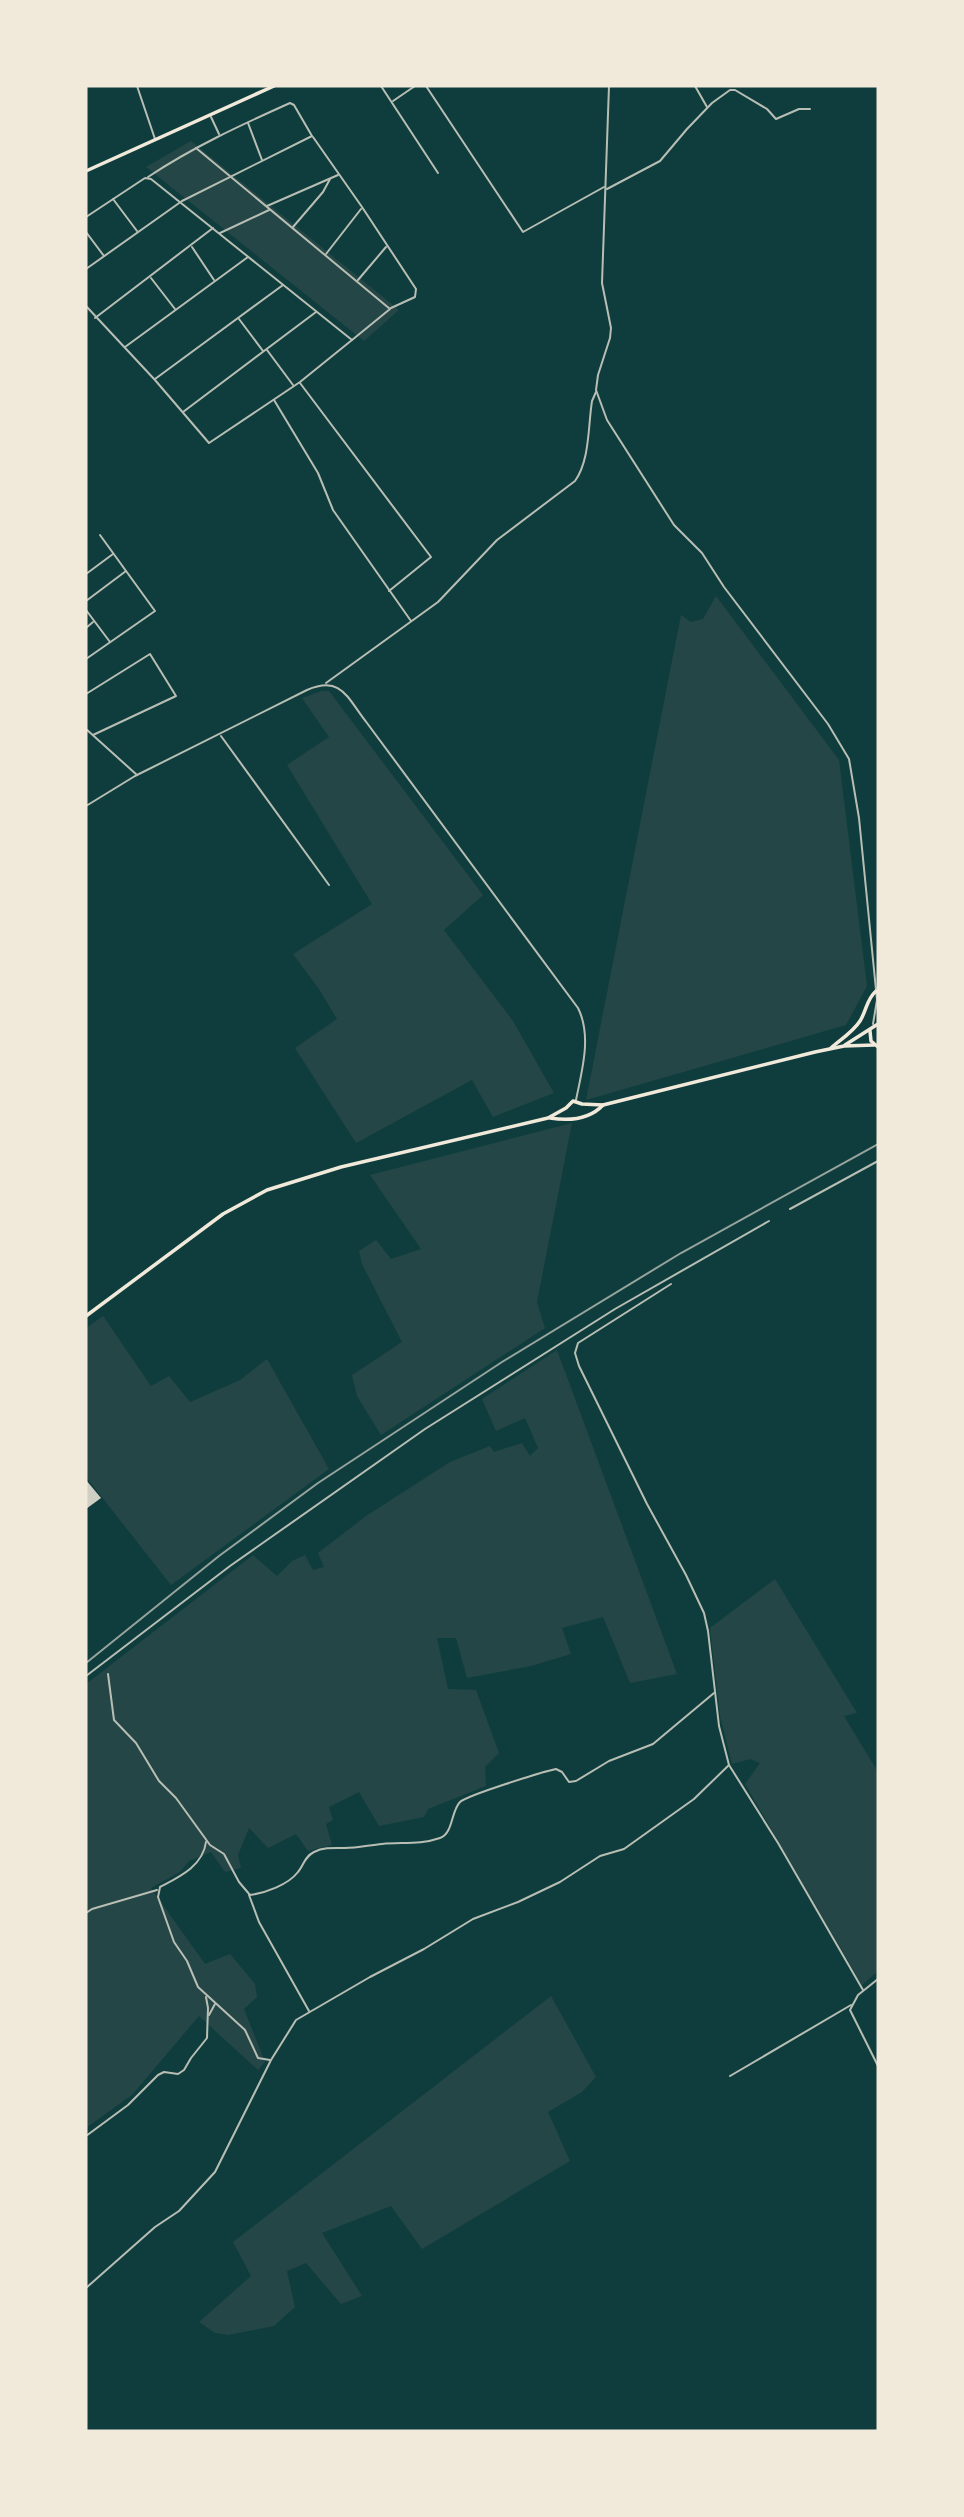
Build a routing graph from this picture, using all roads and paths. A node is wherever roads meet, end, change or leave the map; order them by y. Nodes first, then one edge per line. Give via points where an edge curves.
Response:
1 (137, 86) edge
2 (274, 86) edge
3 (381, 86) edge
4 (415, 86) edge
5 (426, 86) edge
6 (609, 86) edge
7 (695, 86) edge
8 (728, 86) edge
9 (730, 90) junction
10 (392, 101) junction
11 (708, 108) junction
12 (810, 109) dead end
13 (210, 116) junction
14 (248, 122) junction
15 (220, 135) junction
16 (312, 136) junction
17 (155, 140) junction
18 (195, 148) junction
19 (263, 161) junction
20 (86, 171) edge
21 (439, 173) dead end
22 (338, 175) junction
23 (228, 177) junction
24 (148, 178) junction
25 (330, 178) junction
26 (606, 188) junction
27 (113, 199) junction
28 (182, 201) junction
29 (266, 206) junction
30 (362, 207) junction
31 (270, 210) junction
32 (86, 217) edge
33 (214, 228) junction
34 (293, 228) junction
35 (86, 232) edge
36 (137, 232) junction
37 (220, 233) junction
38 (191, 245) junction
39 (387, 245) junction
40 (325, 255) junction
41 (104, 256) junction
42 (249, 256) junction
43 (86, 269) edge
44 (150, 276) junction
45 (215, 281) junction
46 (358, 281) junction
47 (283, 285) junction
48 (86, 306) edge
49 (390, 309) junction
50 (176, 310) junction
51 (317, 312) junction
52 (95, 318) junction
53 (239, 318) junction
54 (352, 340) junction
55 (124, 348) junction
56 (265, 351) junction
57 (155, 380) junction
58 (300, 382) junction
59 (293, 386) junction
60 (596, 390) junction
61 (274, 399) junction
62 (183, 412) junction
63 (100, 535) dead end
64 (114, 554) junction
65 (127, 571) junction
66 (86, 574) edge
67 (389, 591) junction
68 (86, 601) edge
69 (86, 610) edge
70 (412, 621) junction
71 (94, 622) junction
72 (86, 628) edge
73 (110, 642) junction
74 (86, 659) edge
75 (326, 684) junction
76 (86, 694) edge
77 (86, 729) edge
78 (93, 735) junction
79 (220, 735) junction
80 (137, 775) junction
81 (86, 806) edge
82 (329, 885) dead end
83 (877, 992) edge
84 (878, 1001) edge
85 (878, 1024) edge
86 (872, 1028) junction
87 (844, 1046) junction
88 (876, 1046) edge
89 (829, 1049) junction
90 (576, 1101) junction
91 (582, 1104) junction
92 (603, 1105) junction
93 (566, 1108) junction
94 (583, 1115) junction
95 (548, 1118) junction
96 (569, 1118) junction
97 (878, 1161) edge
98 (790, 1209) dead end
99 (769, 1221) dead end
100 (671, 1284) dead end
101 (86, 1316) edge
102 (108, 1674) dead end
103 (86, 1676) edge
104 (715, 1693) junction
105 (729, 1765) junction
106 (206, 1841) junction
107 (158, 1890) junction
108 (249, 1895) junction
109 (86, 1913) edge
110 (878, 1979) edge
111 (863, 1990) junction
112 (206, 1996) junction
113 (216, 2003) junction
114 (851, 2005) junction
115 (309, 2012) junction
116 (208, 2016) junction
117 (271, 2060) junction
118 (878, 2066) edge
119 (730, 2076) dead end
120 (86, 2136) edge
121 (86, 2288) edge

1 - 17 street
2 - 13 main road
3 - 10 street
4 - 10 street
5 - 26 street via 523,232
6 - 26 street
7 - 11 street
8 - 9 street
9 - 11 street
9 - 12 street via 764,107 776,119
10 - 21 street
11 - 26 street via 660,161
13 - 15 street
13 - 17 main road
14 - 15 street
14 - 16 street via 290,103
14 - 19 street
15 - 18 street
16 - 19 street
16 - 22 street
17 - 20 main road
18 - 23 street
18 - 24 street
19 - 23 street
22 - 25 street
22 - 30 street
23 - 28 street
23 - 29 street
24 - 27 street
24 - 28 street
25 - 29 street
25 - 34 street
26 - 60 street via 602,283 611,328
27 - 32 street
27 - 36 street
28 - 33 street
28 - 36 street
29 - 31 street
30 - 39 street
30 - 40 street
31 - 34 street
31 - 37 street
33 - 37 street
33 - 38 street
34 - 40 street
35 - 41 street
36 - 41 street
37 - 42 street
38 - 44 street
38 - 45 street
39 - 46 street
39 - 49 street via 416,292 415,297
40 - 46 street
41 - 43 street
42 - 45 street
42 - 47 street
44 - 50 street
44 - 52 street
45 - 50 street
46 - 49 street
47 - 51 street
47 - 53 street
48 - 52 street
49 - 54 street
50 - 55 street
51 - 54 street
51 - 56 street
52 - 55 street
53 - 56 street
53 - 57 street
54 - 58 street
55 - 57 street
56 - 59 street
56 - 62 street
57 - 62 street
58 - 59 street
58 - 67 street via 431,557
59 - 61 street
60 - 70 street via 575,481 497,540 447,594
60 - 83 street via 607,421 674,525 702,553 849,759
61 - 62 street via 209,443
61 - 67 street via 318,473 333,510
63 - 64 street
64 - 65 street
64 - 66 street
65 - 68 street
65 - 73 street via 155,611
67 - 70 street
69 - 71 street
70 - 75 street
71 - 72 street
71 - 73 street
73 - 74 street
75 - 79 street
75 - 90 street via 337,687 353,706 578,1008 586,1033
76 - 78 street via 150,654 176,696
77 - 78 street
78 - 80 street
79 - 80 street
79 - 82 street
80 - 81 street
83 - 84 street
83 - 89 main road via 869,998 858,1024
84 - 86 street
85 - 86 main road
86 - 87 main road
86 - 88 main road via 870,1038
87 - 88 main road
87 - 89 main road
89 - 92 main road
90 - 91 main road
90 - 93 main road
91 - 92 main road
91 - 94 main road
92 - 94 main road
93 - 95 main road
93 - 96 main road
94 - 96 main road via 577,1120
95 - 96 main road
95 - 101 main road via 341,1167 267,1190 223,1214
97 - 98 street
99 - 103 street via 615,1309 425,1429 230,1566
100 - 104 street via 578,1343 575,1356 700,1605 707,1625
102 - 106 street via 113,1718
104 - 105 street
104 - 108 street via 653,1744 609,1761 576,1781 569,1782 556,1769 489,1790 460,1802 442,1838 314,1852 297,1874 268,1891
105 - 111 street
105 - 115 street via 694,1799 624,1849 600,1856 519,1902 473,1919
106 - 107 street via 199,1860
106 - 108 street via 224,1854
107 - 109 street
107 - 112 street via 174,1942
108 - 115 street
110 - 111 street
111 - 114 street
112 - 113 street
112 - 116 street
113 - 116 street
113 - 117 street via 245,2030 256,2056
114 - 118 street via 852,2018
114 - 119 street
115 - 117 street via 293,2022
116 - 120 street via 207,2038 184,2070 158,2075
117 - 121 street via 215,2172 175,2214

